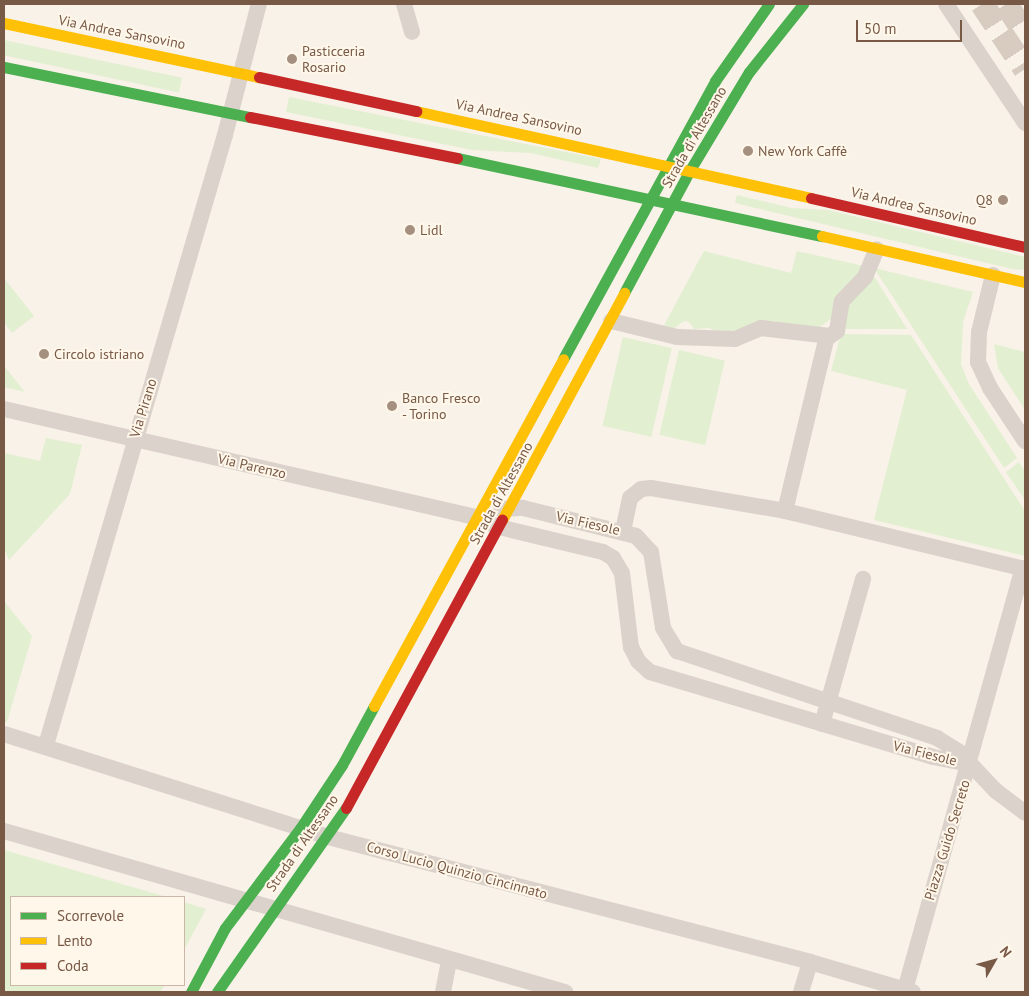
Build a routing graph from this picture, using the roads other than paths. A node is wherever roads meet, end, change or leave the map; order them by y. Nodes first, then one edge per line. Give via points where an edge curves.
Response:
1 (259, 4) edge
2 (404, 4) edge
3 (769, 4) edge
4 (804, 4) edge
5 (946, 4) edge
6 (4, 23) edge
7 (412, 32) dead end
8 (4, 67) edge
9 (239, 71) junction
10 (231, 113) junction
11 (1024, 121) edge
12 (668, 165) junction
13 (690, 170) junction
14 (650, 198) junction
15 (674, 202) junction
16 (1025, 247) edge
17 (877, 248) junction
18 (993, 275) junction
19 (1025, 282) edge
20 (611, 321) junction
21 (827, 336) junction
22 (4, 409) edge
23 (134, 439) junction
24 (1025, 441) edge
25 (510, 506) junction
26 (785, 511) junction
27 (475, 517) junction
28 (499, 526) junction
29 (623, 532) junction
30 (1024, 568) edge
31 (863, 579) dead end
32 (830, 701) junction
33 (822, 724) junction
34 (4, 734) edge
35 (46, 745) junction
36 (970, 764) junction
37 (1025, 814) edge
38 (301, 827) junction
39 (4, 832) edge
40 (328, 837) junction
41 (244, 901) junction
42 (273, 910) junction
43 (449, 960) junction
44 (810, 962) junction
45 (909, 991) edge
46 (191, 992) edge
47 (217, 992) edge
48 (443, 992) edge
49 (565, 992) edge
50 (801, 992) edge

1 - 9 street, Via Pirano
2 - 7 street
3 - 12 street, Strada di Altessano via 715,81
4 - 13 street, Strada di Altessano via 750,72
5 - 11 street
6 - 9 street, Via Andrea Sansovino
8 - 10 street
9 - 10 street, Via Pirano
9 - 12 street, Via Andrea Sansovino
10 - 14 street
10 - 23 street, Via Pirano
12 - 13 street, Via Andrea Sansovino
12 - 14 street, Strada di Altessano
13 - 15 street, Strada di Altessano
13 - 16 street, Via Andrea Sansovino
14 - 15 street
14 - 27 street, Strada di Altessano
15 - 17 street
15 - 20 street, Strada di Altessano
17 - 18 street
17 - 21 street via 865,277 842,302 837,331
18 - 19 street
18 - 24 street via 979,332 978,362 990,388
20 - 21 street via 677,337 735,338 757,328
20 - 25 street, Strada di Altessano
21 - 26 street
22 - 23 street, Via Parenzo
23 - 27 street, Via Parenzo
23 - 35 street, Via Pirano
25 - 27 street
25 - 28 street, Strada di Altessano
25 - 29 street, Via Fiesole
26 - 29 street via 648,488 636,492 628,501
26 - 30 street
27 - 28 street, Via Parenzo
27 - 38 street, Strada di Altessano via 342,765
28 - 33 street, Via Fiesole via 603,552 613,558 623,576 632,652 650,672
28 - 40 street, Strada di Altessano
29 - 32 street, Via Fiesole via 641,539 651,552 662,628 677,651
30 - 36 street
31 - 32 street
32 - 33 street
32 - 36 street, Via Fiesole via 937,738
33 - 36 street, Via Fiesole via 933,757
34 - 35 street, Corso Lucio Quinzio Cincinnato
35 - 38 street, Corso Lucio Quinzio Cincinnato
36 - 37 street, Piazza Guido Secreto
36 - 45 street, Piazza Guido Secreto via 929,896
38 - 40 street, Corso Lucio Quinzio Cincinnato
38 - 41 street, Strada di Altessano
39 - 41 street
40 - 42 street, Strada di Altessano
40 - 44 street, Corso Lucio Quinzio Cincinnato
41 - 42 street
41 - 46 street, Strada di Altessano via 225,928
42 - 43 street
42 - 47 street, Strada di Altessano
43 - 48 street
43 - 49 street
44 - 45 street, Corso Lucio Quinzio Cincinnato
44 - 50 street

